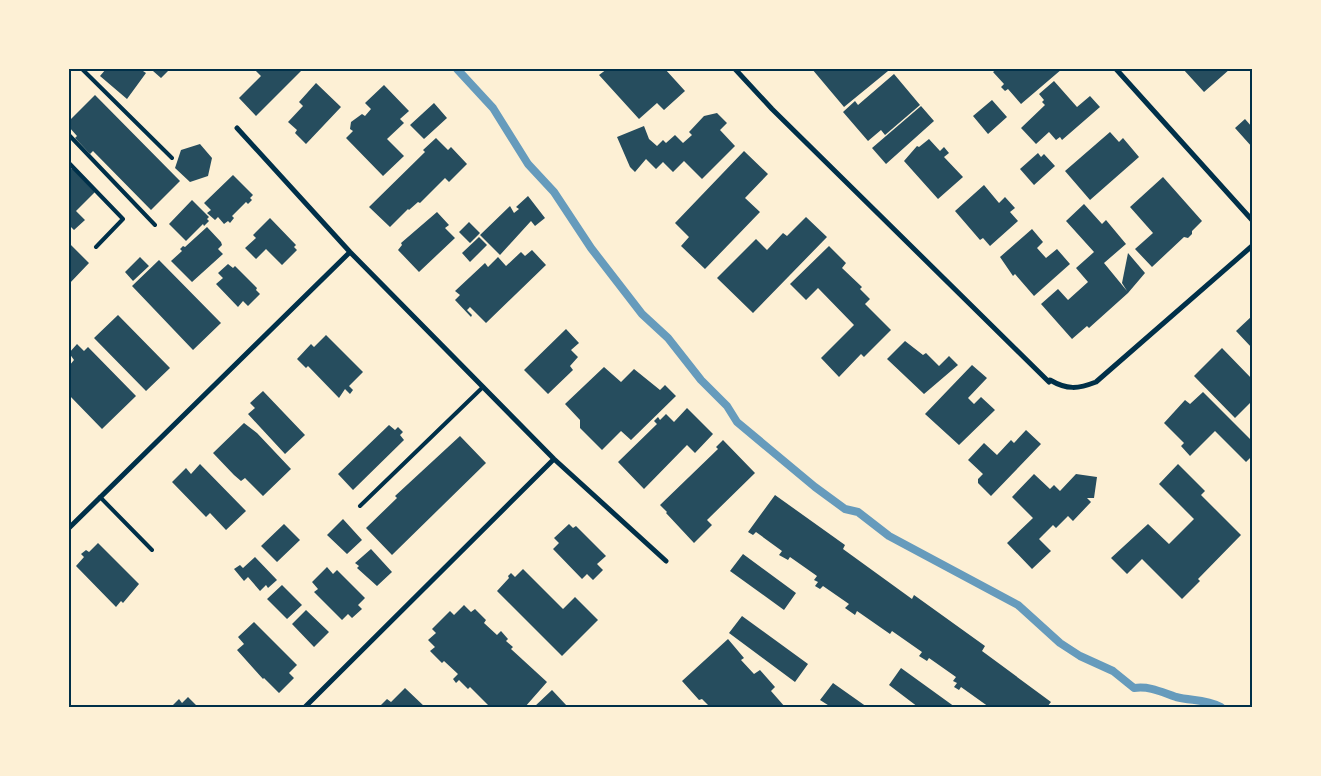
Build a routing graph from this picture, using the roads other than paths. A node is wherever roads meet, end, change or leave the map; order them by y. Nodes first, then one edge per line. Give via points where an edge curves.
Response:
1 (82, 69) edge
2 (736, 69) edge
3 (1116, 69) edge
4 (237, 128) dead end
5 (69, 135) edge
6 (172, 158) dead end
7 (69, 164) edge
8 (1252, 220) edge
9 (154, 225) dead end
10 (1252, 246) edge
11 (96, 247) dead end
12 (350, 252) junction
13 (483, 387) junction
14 (554, 459) junction
15 (100, 497) junction
16 (360, 506) dead end
17 (69, 528) edge
18 (152, 550) dead end
19 (666, 560) dead end
20 (305, 707) edge

1 - 6 lane
2 - 10 street via 772,109 1049,382 1069,389 1096,382
3 - 8 street
4 - 12 street
5 - 9 lane
7 - 11 lane via 123,219
12 - 13 street
12 - 15 street
13 - 14 street
13 - 16 lane
14 - 19 street
14 - 20 street
15 - 17 street
15 - 18 lane

